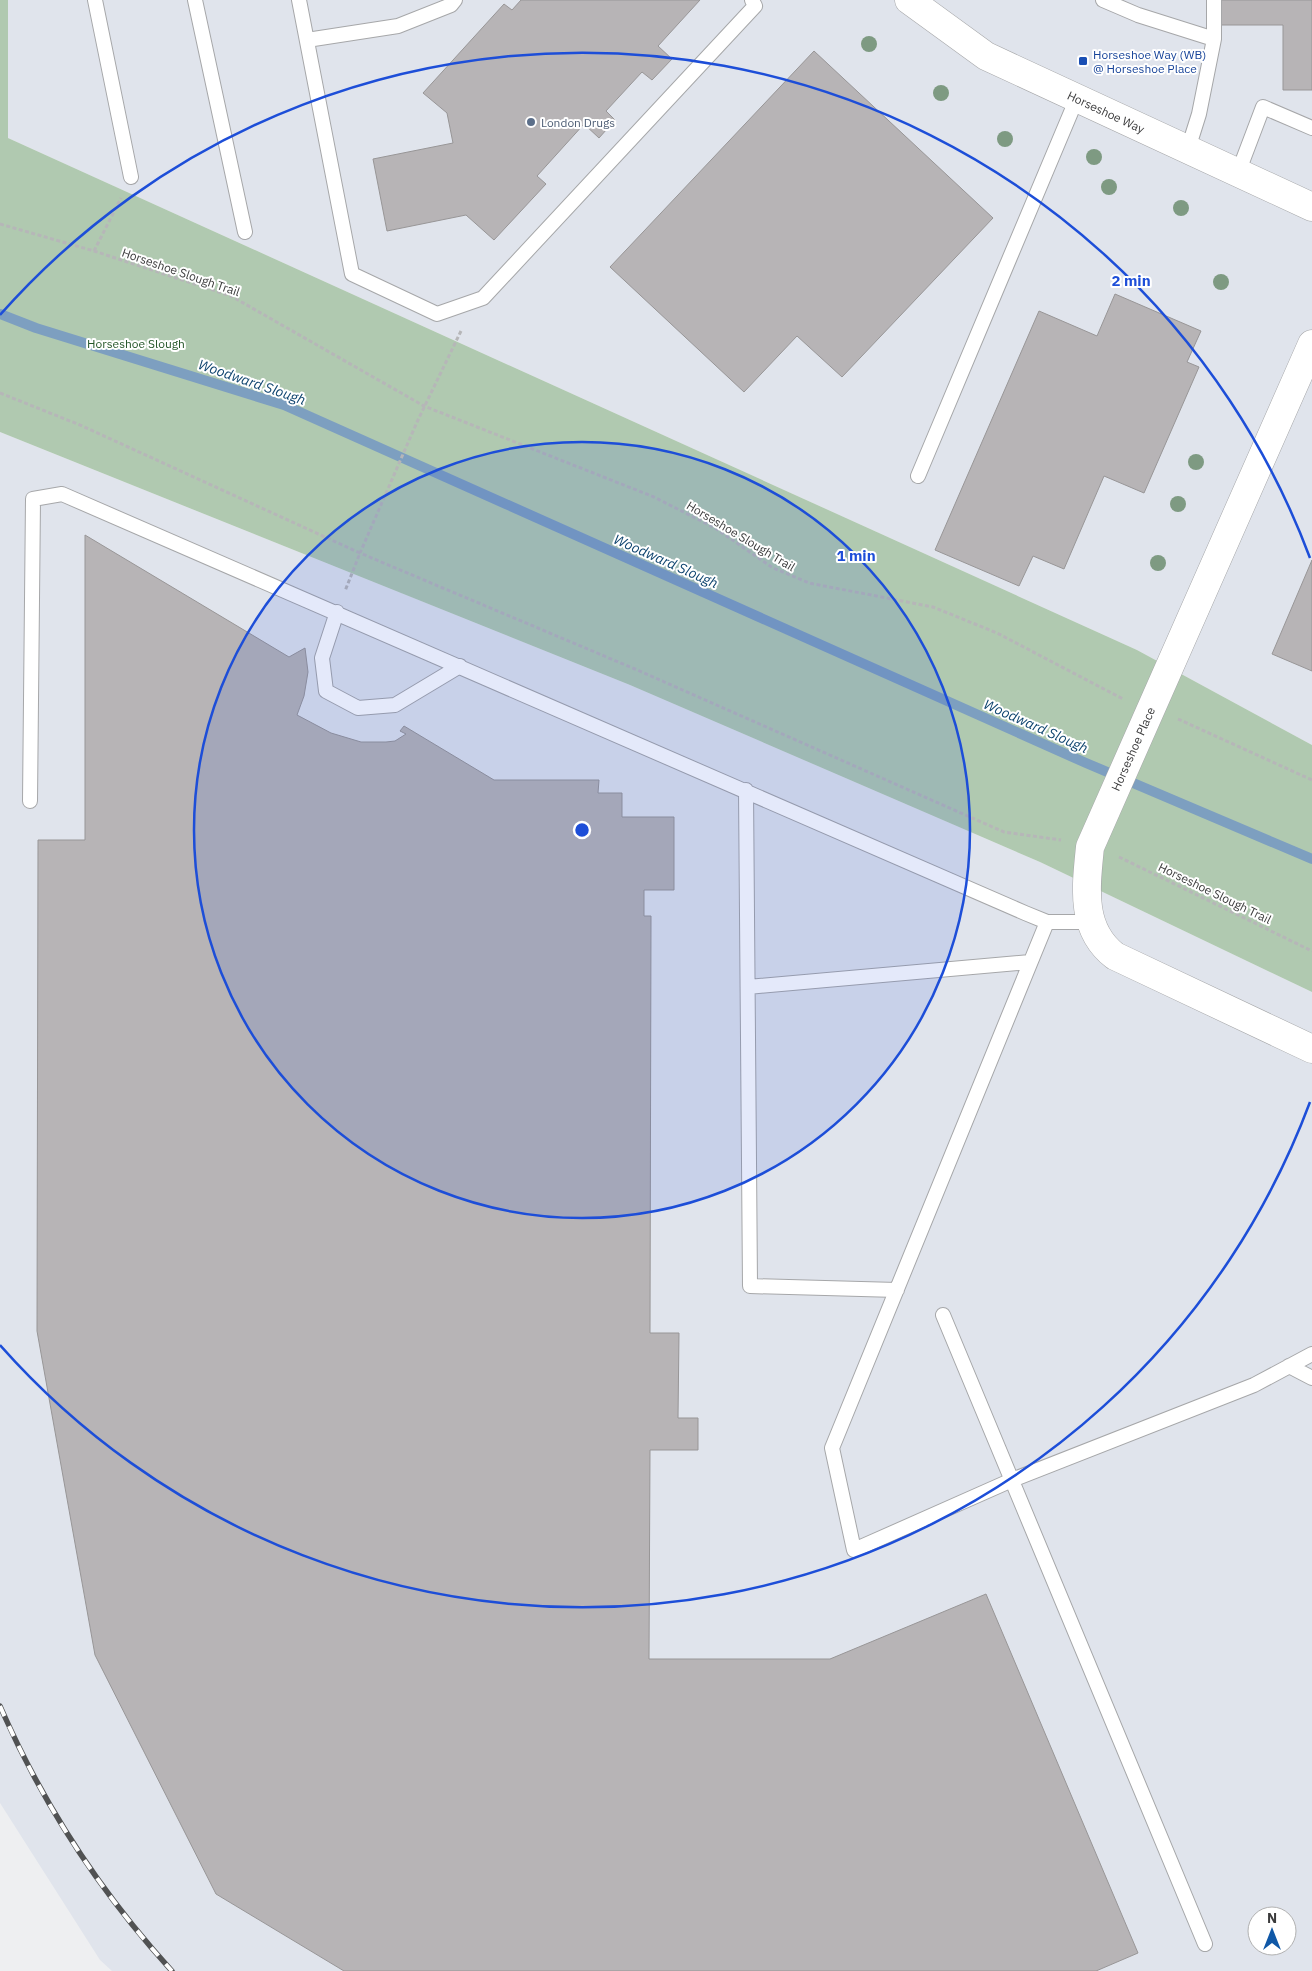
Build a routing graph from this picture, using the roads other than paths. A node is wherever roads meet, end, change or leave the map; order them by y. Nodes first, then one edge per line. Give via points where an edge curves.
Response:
1 (95, 0) edge
2 (195, 0) edge
3 (299, 0) edge
4 (455, 0) edge
5 (752, 0) edge
6 (909, 0) edge
7 (1103, 0) edge
8 (1214, 0) edge
9 (1214, 39) junction
10 (306, 40) junction
11 (1077, 98) junction
12 (1312, 128) edge
13 (1188, 149) junction
14 (1238, 173) junction
15 (131, 177) road end
16 (1312, 207) edge
17 (244, 232) dead end
18 (1312, 344) edge
19 (918, 476) dead end
20 (337, 612) junction
21 (460, 666) junction
22 (746, 790) junction
23 (30, 801) dead end
24 (1047, 922) junction
25 (1091, 922) junction
26 (1030, 962) junction
27 (748, 986) junction
28 (1312, 1049) edge
29 (897, 1290) junction
30 (943, 1315) dead end
31 (1312, 1354) edge
32 (1289, 1366) junction
33 (1312, 1378) edge
34 (1012, 1480) junction
35 (1205, 1944) dead end

1 - 15 lane
2 - 17 lane
3 - 10 lane
4 - 10 lane via 451,5 398,26
5 - 10 lane via 755,6 483,298 437,314 352,274
6 - 11 street, Horseshoe Way via 986,56
7 - 9 lane via 1138,16
8 - 9 lane
9 - 13 lane via 1199,114
11 - 13 street, Horseshoe Way
11 - 19 lane
12 - 14 lane via 1263,107
13 - 14 street, Horseshoe Way
14 - 16 street, Horseshoe Way
18 - 25 street, Horseshoe Place via 1090,847 1086,892
20 - 21 lane
20 - 21 lane via 322,658 326,691 358,708 395,705
20 - 23 lane via 62,494 32,499
21 - 22 lane
22 - 24 lane
22 - 27 lane
24 - 25 lane
24 - 26 lane
25 - 28 street, Horseshoe Place via 1095,934 1115,956
26 - 27 lane
26 - 29 lane
27 - 29 lane via 750,1286
29 - 34 lane via 832,1448 854,1550
30 - 34 lane
31 - 32 lane
32 - 33 lane
32 - 34 lane via 1254,1385
34 - 35 lane

